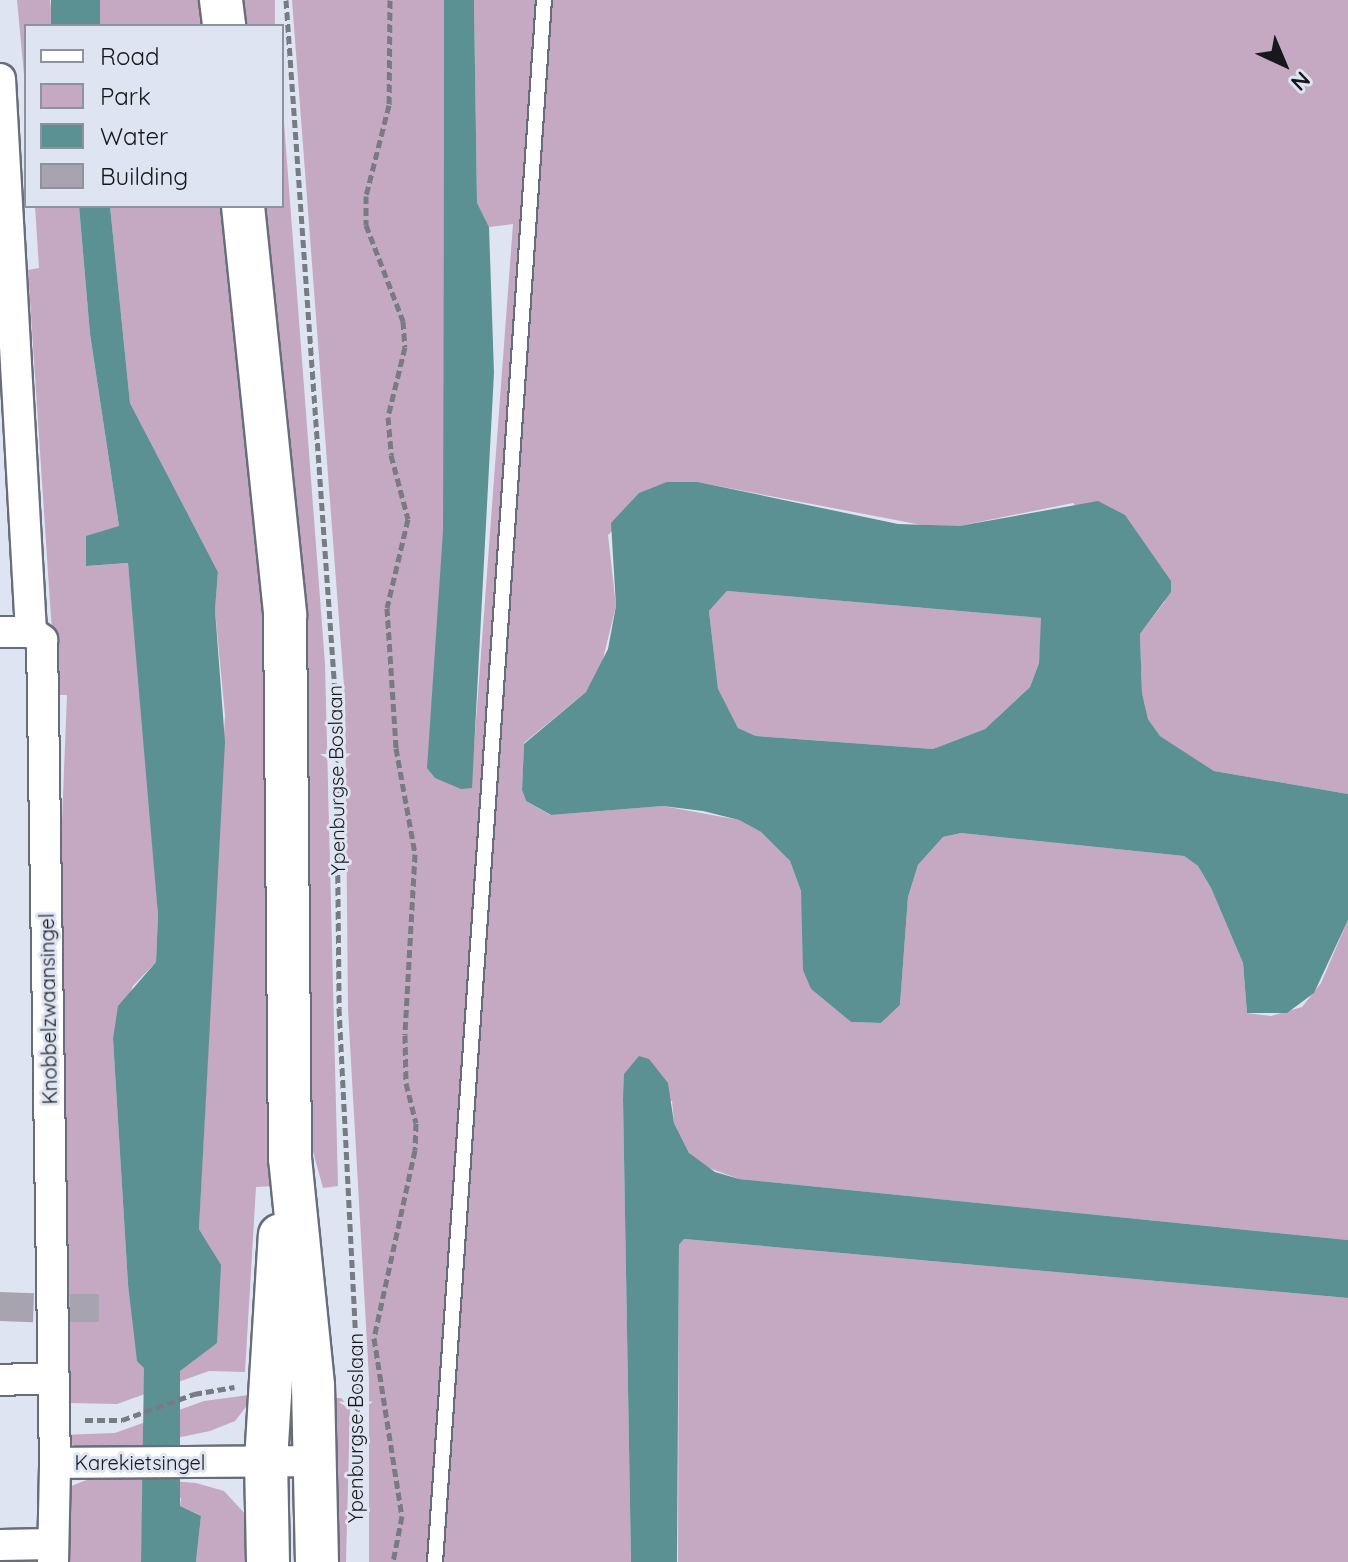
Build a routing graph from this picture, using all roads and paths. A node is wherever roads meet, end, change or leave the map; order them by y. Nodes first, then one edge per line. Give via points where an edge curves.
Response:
1 (221, 0) edge
2 (286, 0) edge
3 (390, 0) edge
4 (544, 0) edge
5 (224, 24) edge
6 (0, 79) edge
7 (243, 208) edge
8 (0, 632) edge
9 (36, 636) junction
10 (290, 1158) junction
11 (54, 1378) junction
12 (0, 1380) edge
13 (235, 1387) dead end
14 (122, 1420) dead end
15 (266, 1461) junction
16 (316, 1461) junction
17 (55, 1463) junction
18 (355, 1503) dead end
19 (0, 1545) edge
20 (53, 1553) edge
21 (268, 1562) edge
22 (317, 1562) edge
23 (393, 1562) edge
24 (435, 1562) edge

1 - 5 main road
2 - 18 path, Ypenburgse Boslaan via 336,707 339,1008 358,1385
3 - 23 path via 389,105 366,196 366,225 403,321 405,347 388,417 391,455 408,519 387,608 396,748 415,854 405,1035 406,1083 416,1123 415,1150 374,1338 402,1516
4 - 24 lane
6 - 9 street, Knobbelzwaansingel
7 - 10 main road, Ypenburgse Boslaan via 285,615
8 - 9 street
9 - 11 street, Knobbelzwaansingel
10 - 15 main road, Ypenburgse Boslaan via 278,1247
10 - 16 main road, Ypenburgse Boslaan
11 - 12 street
11 - 17 street, Karekietsingel
13 - 14 path via 194,1394
15 - 16 street, Karekietsingel
15 - 17 street, Karekietsingel
15 - 21 main road, Ypenburgse Boslaan
16 - 22 main road, Ypenburgse Boslaan
17 - 20 street
19 - 20 street

